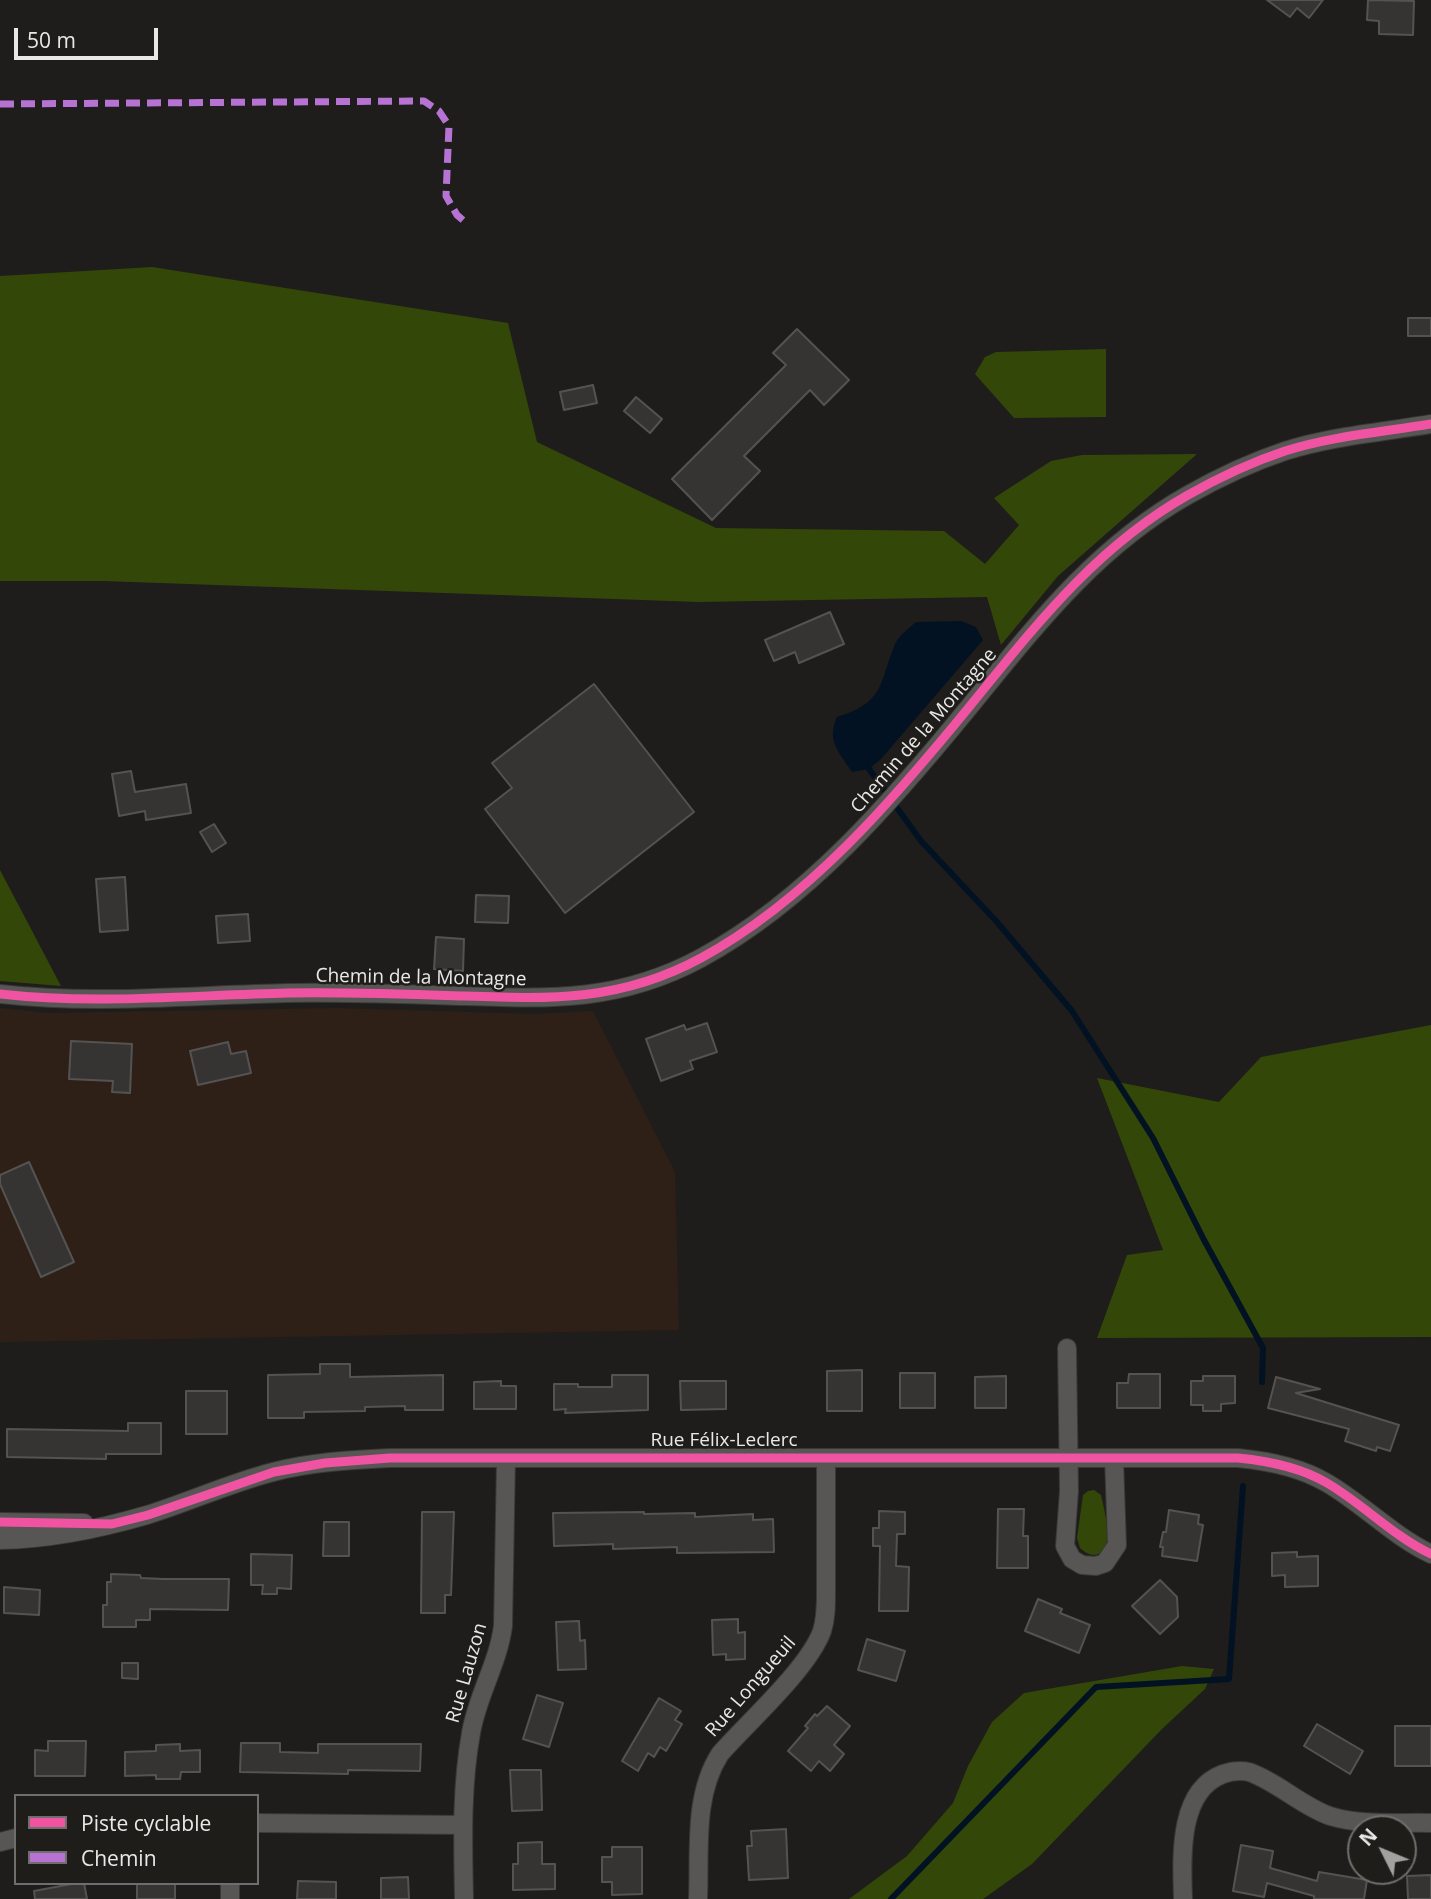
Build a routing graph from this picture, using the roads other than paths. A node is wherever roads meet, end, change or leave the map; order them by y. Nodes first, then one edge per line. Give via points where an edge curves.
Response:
1 (1431, 424) edge
2 (0, 994) edge
3 (1067, 1348) dead end
4 (506, 1458) junction
5 (1114, 1458) junction
6 (826, 1459) junction
7 (1068, 1459) junction
8 (0, 1522) edge
9 (112, 1524) junction
10 (0, 1540) edge
11 (1431, 1554) edge
12 (1431, 1822) edge
13 (259, 1824) edge
14 (463, 1825) junction
15 (464, 1899) edge
16 (698, 1899) edge
17 (1183, 1899) edge

1 - 2 street, Chemin de la Montagne via 1286,450 1211,483 1149,520 1063,594 905,785 811,878 719,948 654,979 600,994 544,998 289,993 54,999
3 - 7 street
4 - 6 street, Rue Félix-Leclerc
4 - 9 street, Rue Félix-Leclerc via 390,1458 293,1468
4 - 14 street, Rue Lauzon via 503,1626 471,1733
5 - 7 street, Rue Félix-Leclerc
5 - 7 street via 1117,1545 1110,1558 1096,1566 1077,1563 1065,1546
5 - 11 street, Rue Félix-Leclerc via 1238,1458 1285,1465 1326,1482
6 - 7 street, Rue Félix-Leclerc
6 - 16 street, Rue Longueuil via 824,1621 806,1657 711,1770 703,1796
8 - 9 street, Rue Félix-Leclerc
9 - 10 street, Rue Félix-Leclerc via 48,1538
12 - 17 street via 1337,1818 1249,1772 1217,1776 1201,1792 1189,1815
13 - 14 street
14 - 15 street, Rue Lauzon

